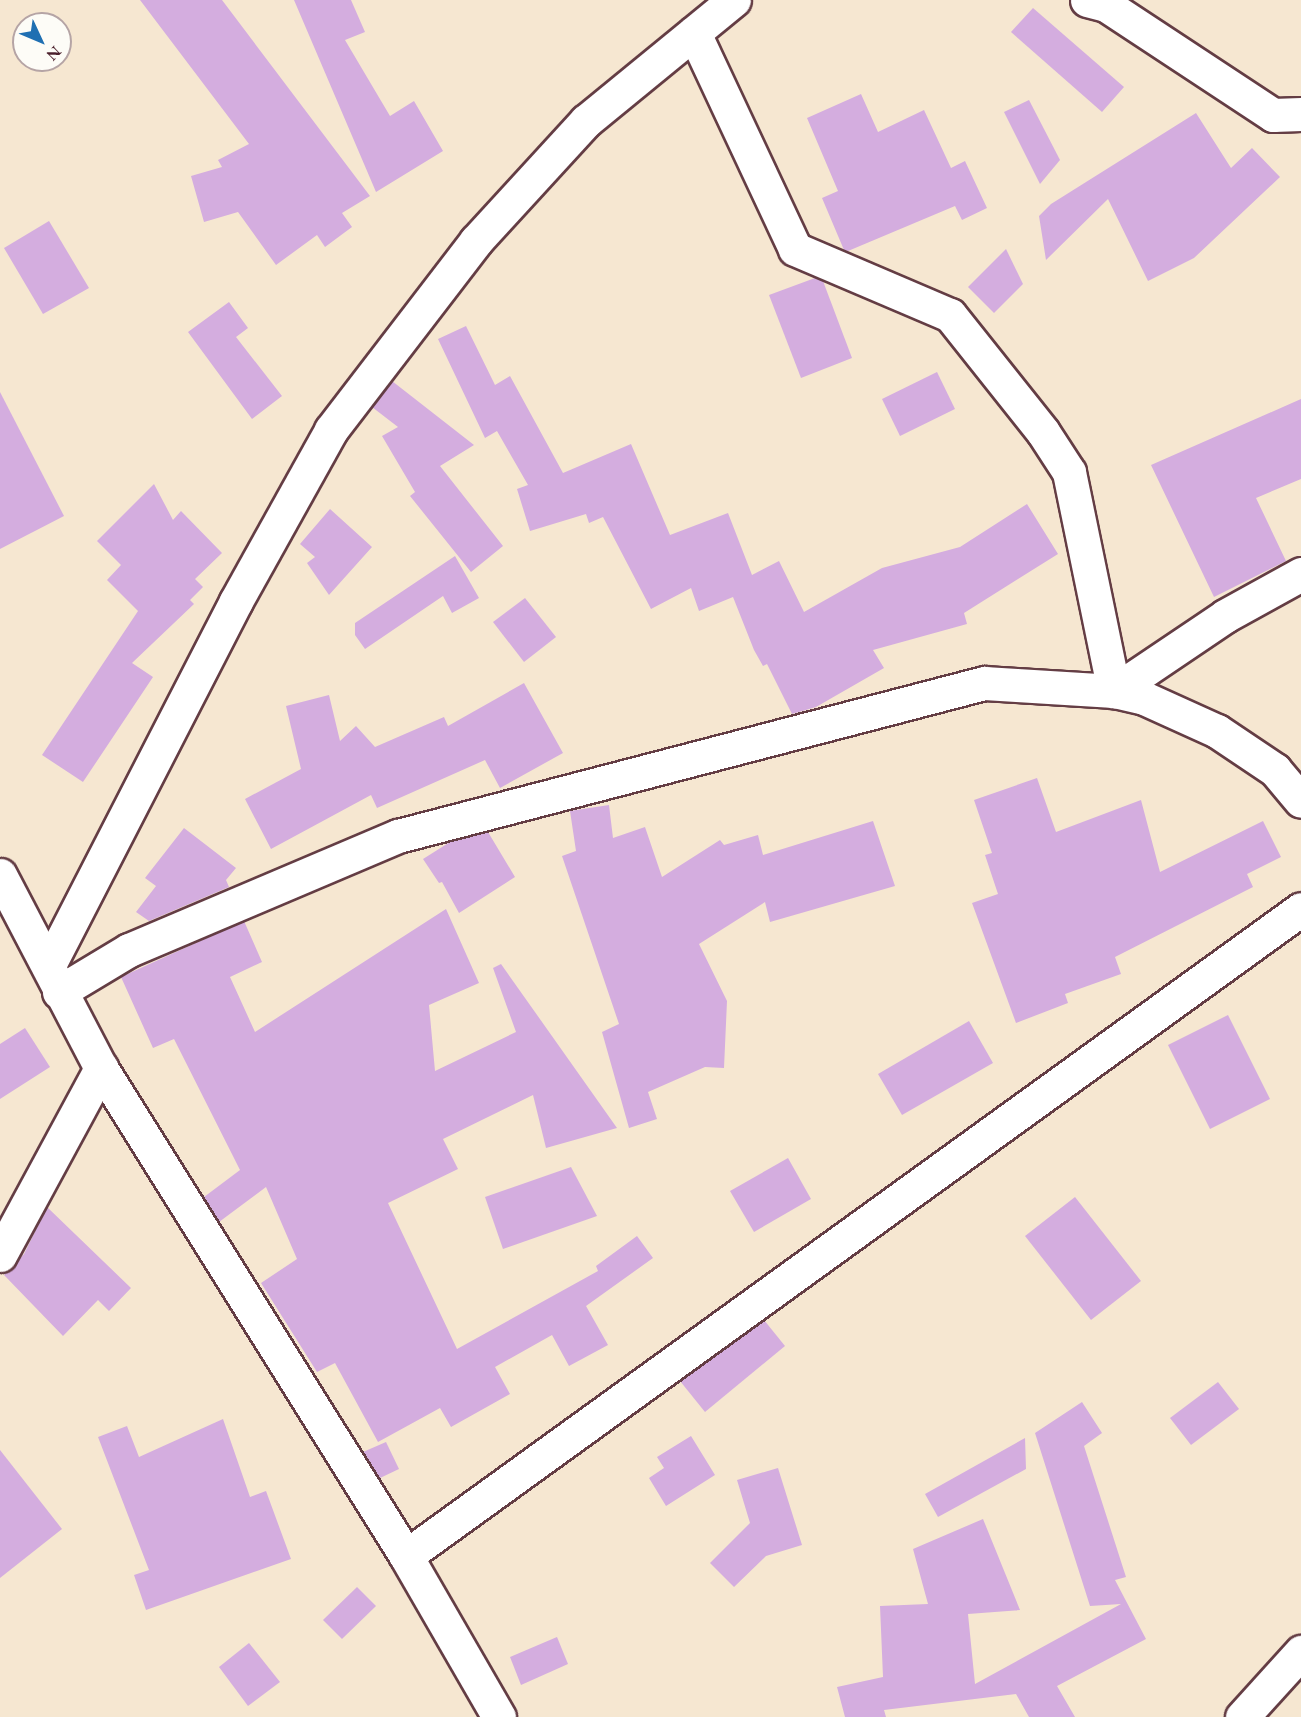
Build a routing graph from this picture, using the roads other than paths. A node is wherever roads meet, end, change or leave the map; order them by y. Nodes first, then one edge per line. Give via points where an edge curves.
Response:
1 (734, 0) edge
2 (1087, 0) edge
3 (694, 33) junction
4 (1301, 114) edge
5 (1301, 574) edge
6 (1114, 691) junction
7 (1301, 801) edge
8 (0, 875) edge
9 (1301, 909) edge
10 (54, 979) junction
11 (101, 1068) junction
12 (0, 1255) edge
13 (406, 1556) junction
14 (1301, 1652) edge
15 (499, 1717) edge
16 (1242, 1717) edge

1 - 3 street
2 - 4 street via 1106,5 1273,115
3 - 6 street via 795,249 950,315 1043,432 1069,472
3 - 10 street via 585,121 476,241 331,430 236,601
5 - 6 street via 1225,616
6 - 7 street via 1144,698 1217,731 1275,770
6 - 10 street via 984,683 398,836
8 - 10 street
9 - 13 street
10 - 11 street
11 - 12 street
11 - 13 street
13 - 15 street
14 - 16 street

